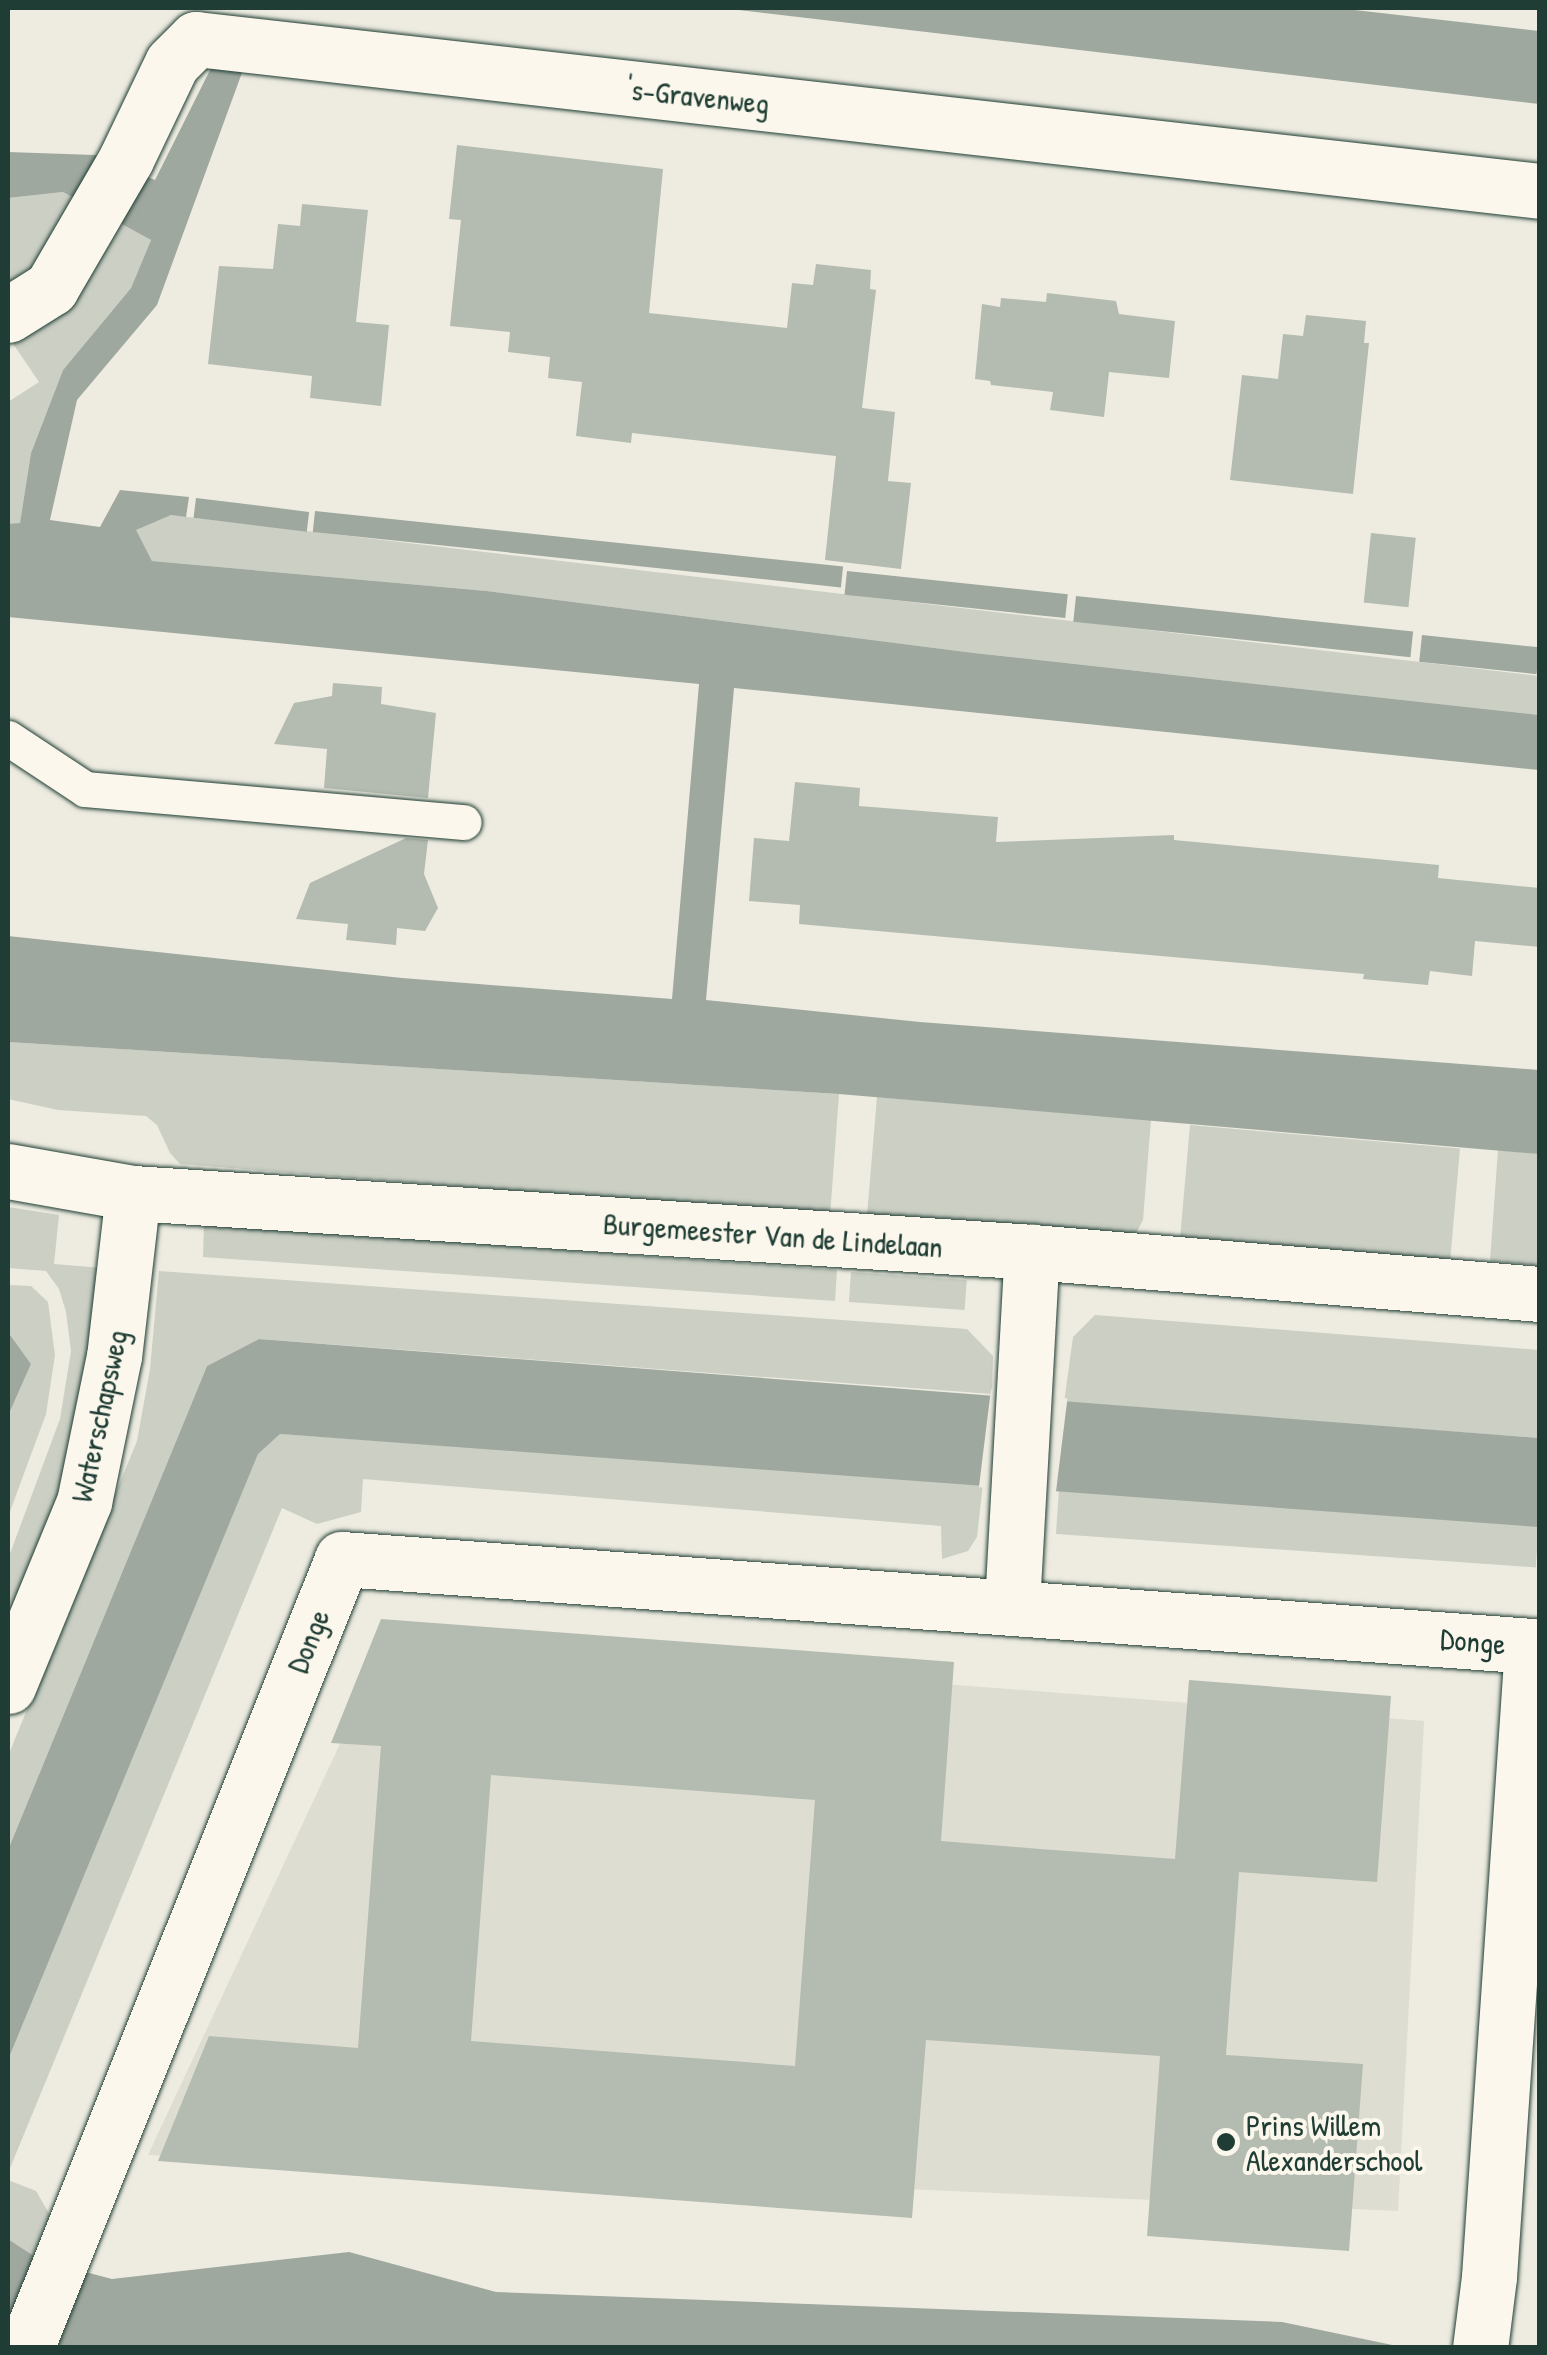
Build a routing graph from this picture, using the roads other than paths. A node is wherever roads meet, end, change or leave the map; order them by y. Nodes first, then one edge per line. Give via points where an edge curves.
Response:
1 (1540, 190) edge
2 (8, 315) edge
3 (8, 738) edge
4 (464, 822) dead end
5 (8, 1171) edge
6 (134, 1193) junction
7 (1032, 1252) junction
8 (1540, 1294) edge
9 (1012, 1605) junction
10 (8, 1686) edge
11 (26, 2348) edge
12 (1480, 2348) edge

1 - 2 street, 's-Gravenweg via 196,39 172,62 126,159 51,288
3 - 4 lane via 85,789
5 - 6 street, Burgemeester Van de Lindelaan
6 - 7 street, Burgemeester Van de Lindelaan
6 - 10 street, Waterschapsweg via 114,1356 84,1502
7 - 8 street, Burgemeester Van de Lindelaan
7 - 9 street
9 - 11 street, Donge via 342,1558
9 - 12 street, Donge via 1532,1646

